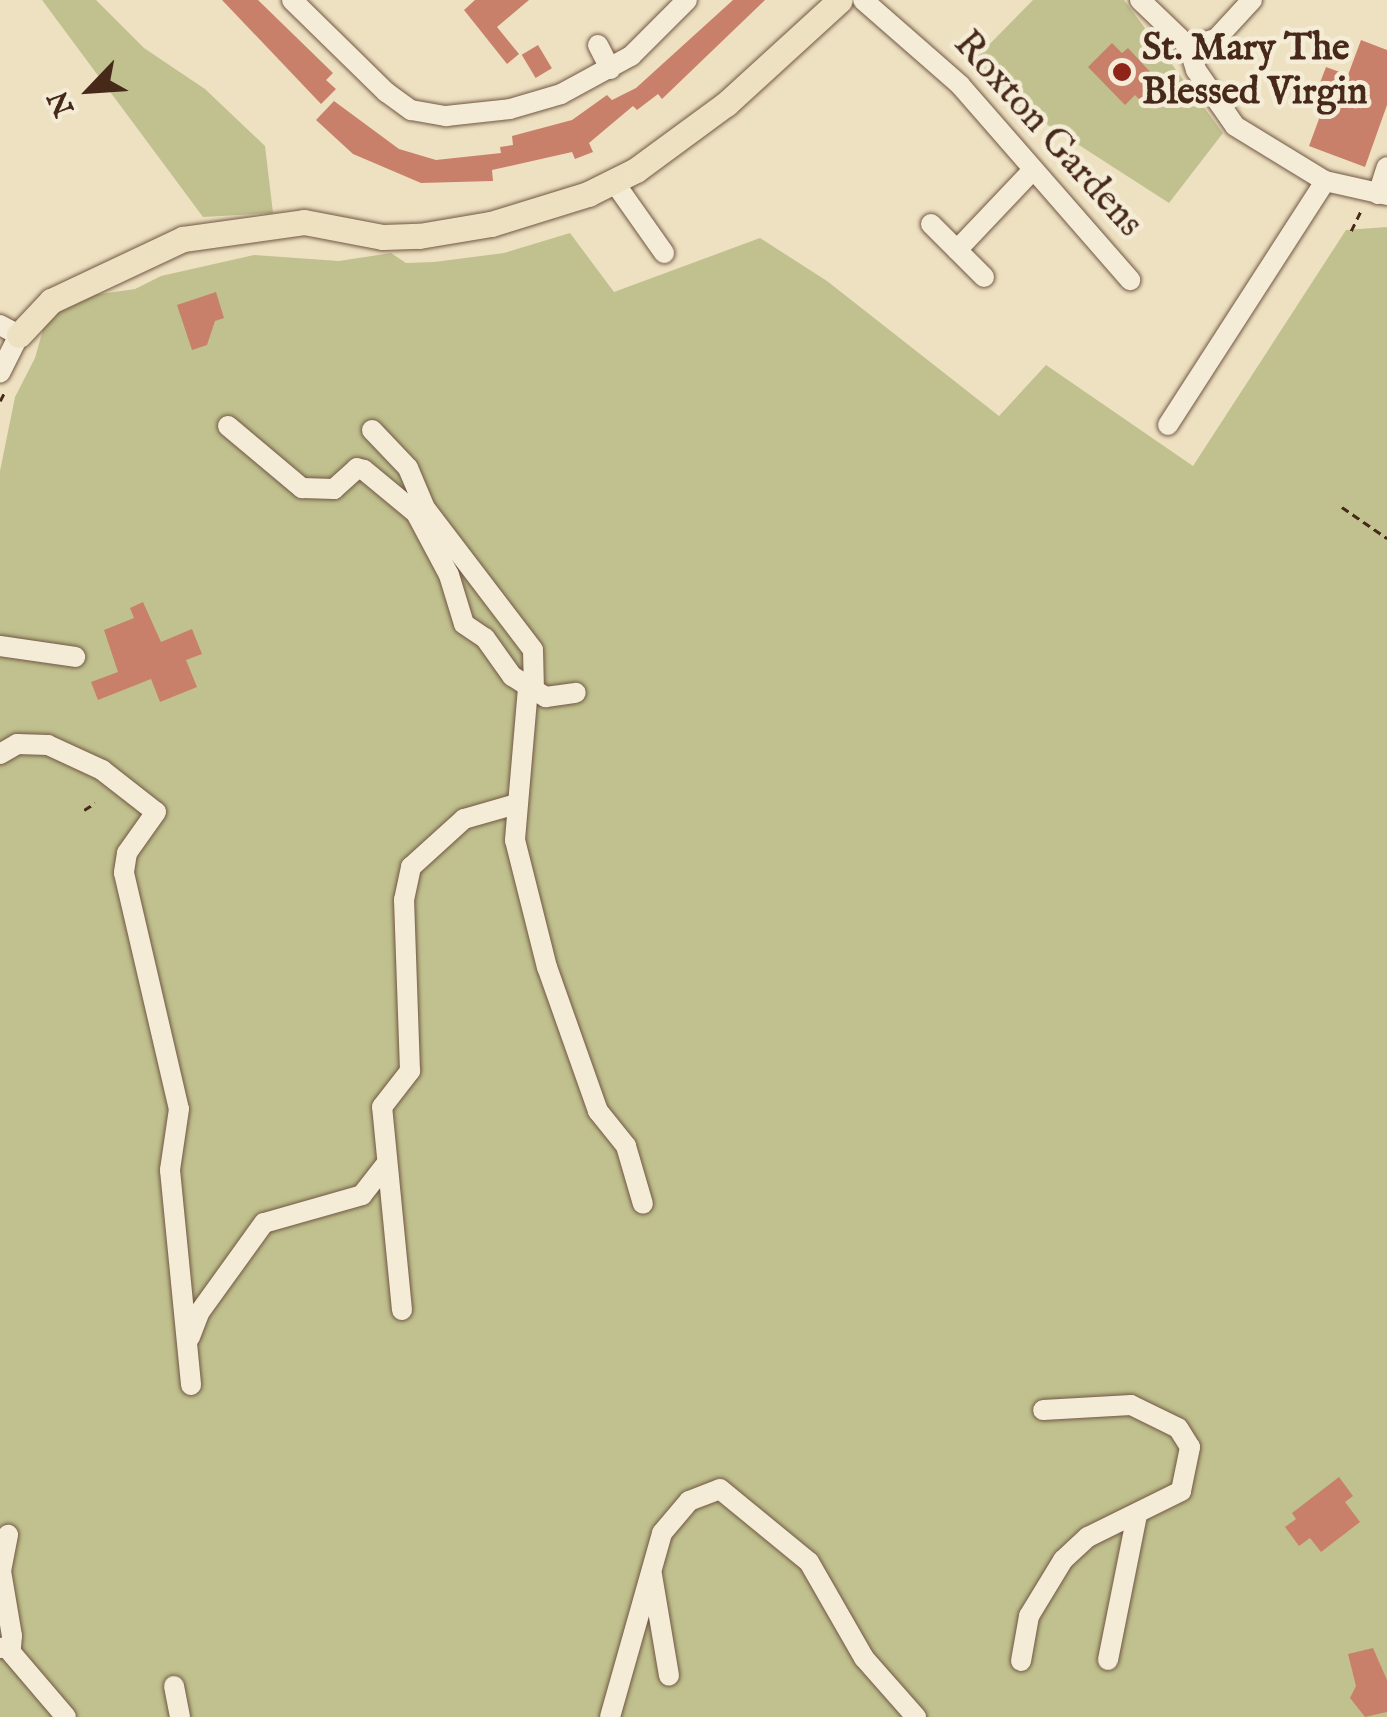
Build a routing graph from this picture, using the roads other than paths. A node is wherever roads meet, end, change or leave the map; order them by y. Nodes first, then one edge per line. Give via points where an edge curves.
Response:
1 (292, 0) edge
2 (687, 0) edge
3 (840, 0) edge
4 (863, 0) edge
5 (1140, 0) edge
6 (1252, 0) edge
7 (598, 45) dead end
8 (1189, 47) junction
9 (610, 69) junction
10 (1387, 167) edge
11 (1033, 170) junction
12 (1325, 181) junction
13 (614, 182) junction
14 (1378, 194) edge
15 (931, 224) dead end
16 (957, 250) junction
17 (664, 253) dead end
18 (984, 277) dead end
19 (1130, 280) dead end
20 (5, 326) edge
21 (1, 367) edge
22 (1168, 425) dead end
23 (228, 426) dead end
24 (357, 468) junction
25 (0, 646) edge
26 (74, 657) dead end
27 (530, 689) junction
28 (576, 693) dead end
29 (0, 754) edge
30 (516, 804) junction
31 (386, 1164) junction
32 (643, 1204) dead end
33 (402, 1310) dead end
34 (188, 1343) junction
35 (191, 1386) dead end
36 (1043, 1410) dead end
37 (1137, 1515) junction
38 (8, 1535) dead end
39 (650, 1568) junction
40 (4, 1648) edge
41 (1108, 1660) dead end
42 (1021, 1661) dead end
43 (669, 1676) dead end
44 (174, 1686) dead end
45 (66, 1717) edge
46 (180, 1717) edge
47 (610, 1717) edge
48 (916, 1717) edge

1 - 9 street via 410,110 446,116 510,110
2 - 9 street
3 - 13 main road via 726,104
4 - 11 street, Roxton Gardens via 960,85
5 - 8 street
6 - 8 street via 1216,39
7 - 9 street
8 - 12 street via 1196,70 1243,119
10 - 14 street
11 - 16 street
11 - 19 street, Roxton Gardens
12 - 14 street
12 - 22 street
13 - 17 street
13 - 20 main road via 491,224 419,236 382,237 304,222 183,239
15 - 16 street
16 - 18 street
20 - 21 street
23 - 24 street via 302,488 334,488
24 - 27 street via 416,513 450,575 464,624
24 - 27 street via 377,436 408,468 426,508 533,650
25 - 26 street
27 - 28 street via 546,697
27 - 30 street
29 - 34 street via 18,744 48,745 102,770 156,812 127,852 124,873 179,1109 170,1170
30 - 31 street via 464,819 411,868 404,900 410,1072 382,1107
30 - 32 street via 515,840 547,967 598,1111 626,1146
31 - 33 street
31 - 34 street via 362,1195 264,1223 200,1312
34 - 35 street
36 - 37 street via 1114,1401 1178,1428 1190,1446 1184,1485
37 - 41 street
37 - 42 street via 1088,1537 1063,1560 1029,1616
38 - 40 street via 0,1571 12,1620
39 - 43 street
39 - 47 street
39 - 48 street via 690,1490 720,1489 772,1526 821,1578 864,1658
40 - 45 street
44 - 46 street

